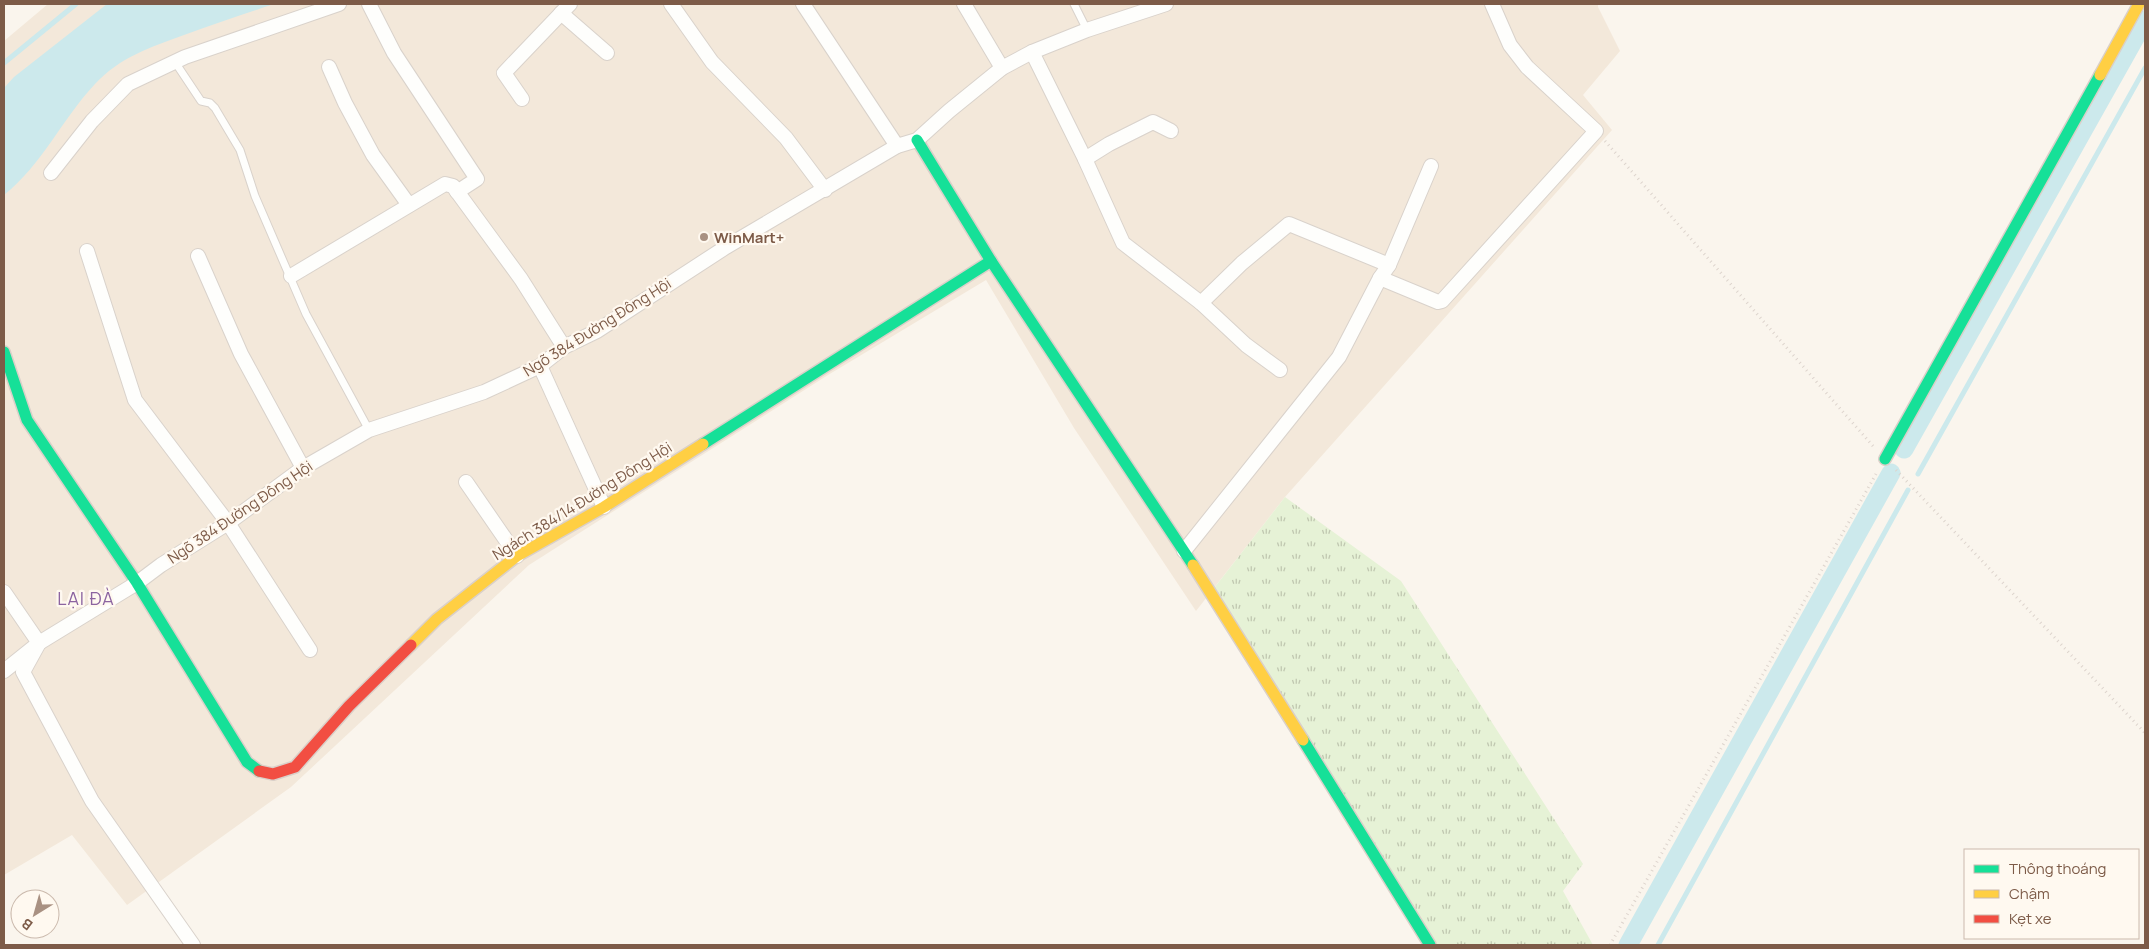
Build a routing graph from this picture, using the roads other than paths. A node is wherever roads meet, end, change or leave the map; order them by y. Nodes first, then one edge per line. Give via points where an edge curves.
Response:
1 (339, 4) edge
2 (369, 4) edge
3 (671, 4) edge
4 (803, 4) edge
5 (964, 4) edge
6 (1074, 4) edge
7 (1166, 4) edge
8 (1492, 4) edge
9 (2139, 4) edge
10 (565, 8) edge
11 (1087, 30) junction
12 (1032, 52) junction
13 (607, 53) dead end
14 (175, 62) junction
15 (329, 67) dead end
16 (1002, 68) junction
17 (522, 99) dead end
18 (1171, 131) dead end
19 (917, 140) junction
20 (897, 146) junction
21 (1085, 159) junction
22 (1430, 166) dead end
23 (51, 173) dead end
24 (824, 190) junction
25 (457, 192) junction
26 (409, 205) junction
27 (87, 251) dead end
28 (198, 256) dead end
29 (991, 261) junction
30 (1389, 265) junction
31 (291, 276) junction
32 (1380, 278) junction
33 (1201, 303) junction
34 (564, 347) junction
35 (4, 352) edge
36 (540, 366) junction
37 (1280, 370) dead end
38 (369, 430) junction
39 (1885, 459) road end
40 (303, 468) junction
41 (466, 482) dead end
42 (604, 506) junction
43 (228, 523) junction
44 (1184, 551) junction
45 (517, 556) junction
46 (138, 583) junction
47 (4, 592) edge
48 (39, 643) junction
49 (310, 650) dead end
50 (4, 671) edge
51 (193, 945) edge
52 (1430, 945) edge

1 - 14 street
2 - 25 street via 394,53 477,178
3 - 24 street via 712,62 786,138
4 - 20 street
5 - 16 street
6 - 11 lane
7 - 11 street, Ngõ 384 Đường Đông Hội
8 - 32 street via 1510,45 1527,67 1596,131 1442,301
9 - 39 street
10 - 13 street
10 - 17 street via 504,73
11 - 12 street, Ngõ 384 Đường Đông Hội
12 - 16 street, Ngõ 384 Đường Đông Hội
12 - 21 street
14 - 23 street via 128,84 92,121
14 - 31 lane via 201,101 215,108 240,150 255,196
15 - 26 street via 374,155
16 - 19 street, Ngõ 384 Đường Đông Hội
18 - 21 street via 1154,122
19 - 20 street, Ngõ 384 Đường Đông Hội
19 - 29 street
20 - 24 street, Ngõ 384 Đường Đông Hội
21 - 33 street via 1123,243
22 - 30 street
24 - 34 street, Ngõ 384 Đường Đông Hội via 726,247 597,331
25 - 26 street via 453,186 445,184
25 - 34 street via 521,279
26 - 31 street
27 - 43 street via 135,400
28 - 40 street via 241,354
29 - 42 street, Ngách 384/14 Đường Đông Hội
29 - 44 street
30 - 32 street
30 - 33 street via 1289,224
31 - 38 lane via 306,314
32 - 44 street via 1339,358
33 - 37 street via 1246,345
34 - 36 street, Ngõ 384 Đường Đông Hội
35 - 46 street, Ngách 384/14 Đường Đông Hội via 27,420
36 - 38 street, Ngõ 384 Đường Đông Hội via 484,392
36 - 42 street
38 - 40 street, Ngõ 384 Đường Đông Hội
40 - 43 street, Ngõ 384 Đường Đông Hội
41 - 45 street
42 - 45 street, Ngách 384/14 Đường Đông Hội
43 - 46 street, Ngõ 384 Đường Đông Hội
43 - 49 street
44 - 52 street
45 - 46 street, Ngách 384/14 Đường Đông Hội via 437,619 349,706 295,767 273,774 262,773 247,762
46 - 48 street, Ngõ 384 Đường Đông Hội
47 - 48 street
48 - 50 street, Ngõ 384 Đường Đông Hội
48 - 51 street via 22,672 92,801

